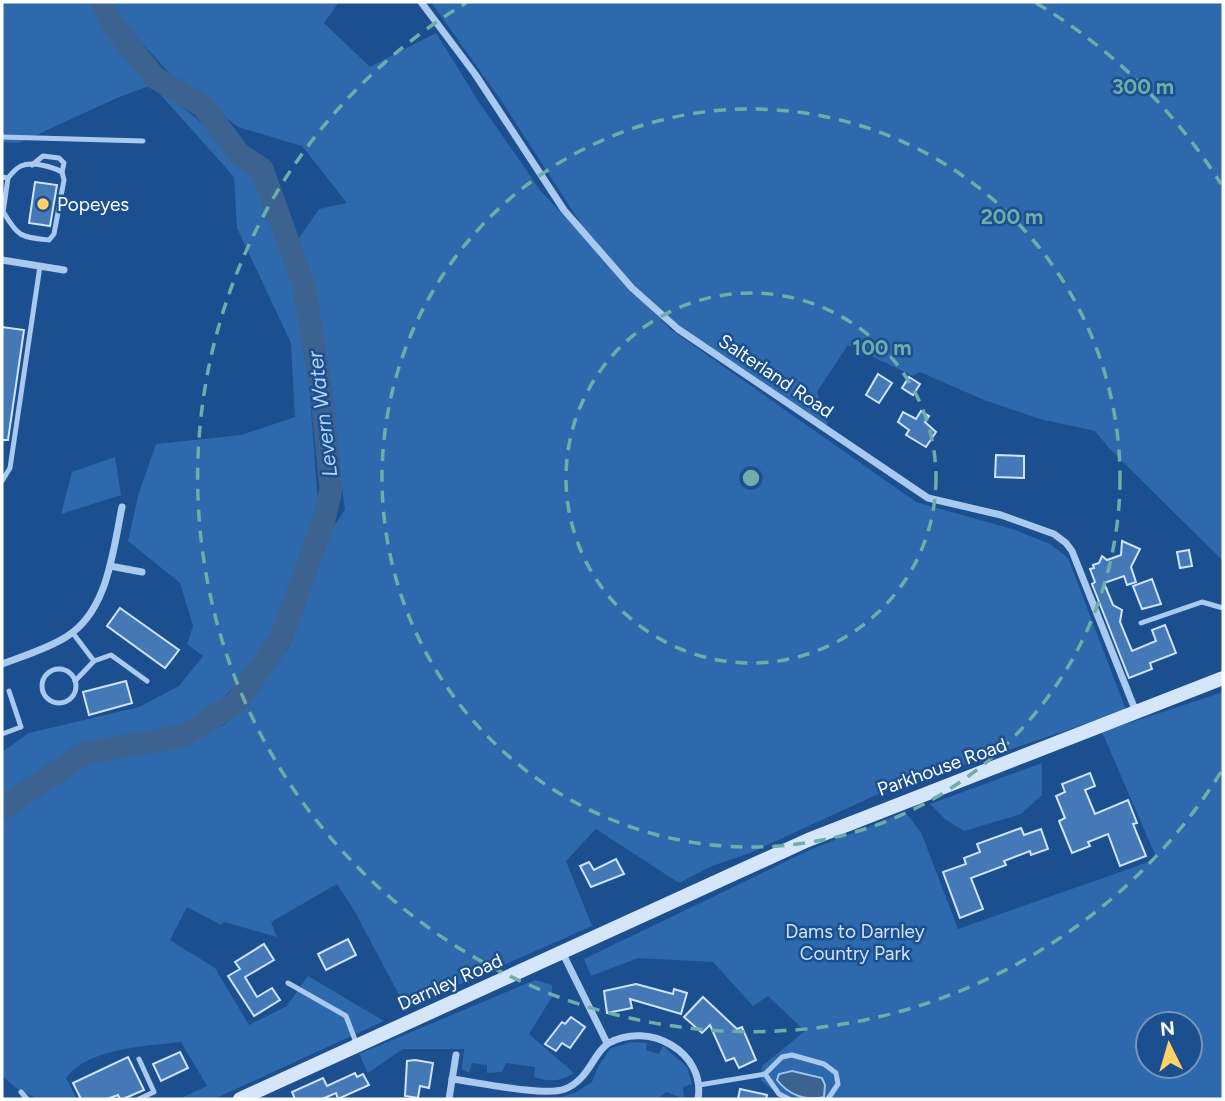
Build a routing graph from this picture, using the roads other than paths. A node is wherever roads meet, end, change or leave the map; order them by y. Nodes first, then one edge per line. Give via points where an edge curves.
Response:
1 (421, 2) edge
2 (2, 137) edge
3 (143, 141) dead end
4 (32, 165) junction
5 (62, 172) junction
6 (5, 177) edge
7 (3, 213) edge
8 (2, 260) edge
9 (40, 266) junction
10 (64, 270) dead end
11 (2, 481) edge
12 (122, 507) dead end
13 (110, 566) junction
14 (142, 572) dead end
15 (1223, 608) edge
16 (1141, 623) dead end
17 (72, 632) junction
18 (94, 662) junction
19 (2, 664) edge
20 (1223, 678) edge
21 (75, 681) junction
22 (146, 681) dead end
23 (9, 691) dead end
24 (1137, 713) junction
25 (2, 734) edge
26 (677, 900) joint
27 (562, 953) junction
28 (288, 984) dead end
29 (607, 1043) junction
30 (357, 1045) junction
31 (456, 1055) dead end
32 (139, 1059) dead end
33 (765, 1074) junction
34 (452, 1079) junction
35 (699, 1084) junction
36 (21, 1092) dead end
37 (27, 1099) edge
38 (139, 1099) edge
39 (240, 1099) edge
40 (449, 1099) edge
41 (698, 1099) edge
42 (789, 1099) edge
43 (828, 1099) edge

1 - 24 street, Salterland Road via 475,74 564,210 651,307 928,498 1001,515 1054,534 1066,543
2 - 3 lane
4 - 5 lane
4 - 5 lane via 43,156 59,158 64,163
4 - 6 lane via 18,167
5 - 7 lane via 54,234 49,240 22,237
6 - 7 lane
8 - 9 street
9 - 10 street
9 - 11 lane via 10,468
12 - 13 street
13 - 14 street
13 - 17 street via 99,600
15 - 16 lane via 1202,602
17 - 18 lane
17 - 19 street
18 - 21 lane
18 - 22 lane via 111,655
20 - 24 main road, Parkhouse Road
21 - 21 lane via 69,672 53,670 44,677 42,688 47,698 63,702 75,692
23 - 25 lane via 21,727
24 - 26 main road, Parkhouse Road via 863,817
26 - 27 main road, Darnley Road
27 - 29 street
27 - 30 main road, Darnley Road
28 - 30 lane via 346,1016
29 - 34 street via 583,1078 565,1089 548,1092
29 - 35 street via 631,1036 662,1040 687,1057
30 - 39 main road, Darnley Road
31 - 34 street
32 - 38 lane via 155,1092
33 - 35 lane
33 - 42 lane via 779,1094
33 - 43 lane via 782,1057 792,1055 824,1063 836,1073 838,1084
34 - 40 street
35 - 41 street
36 - 37 lane

